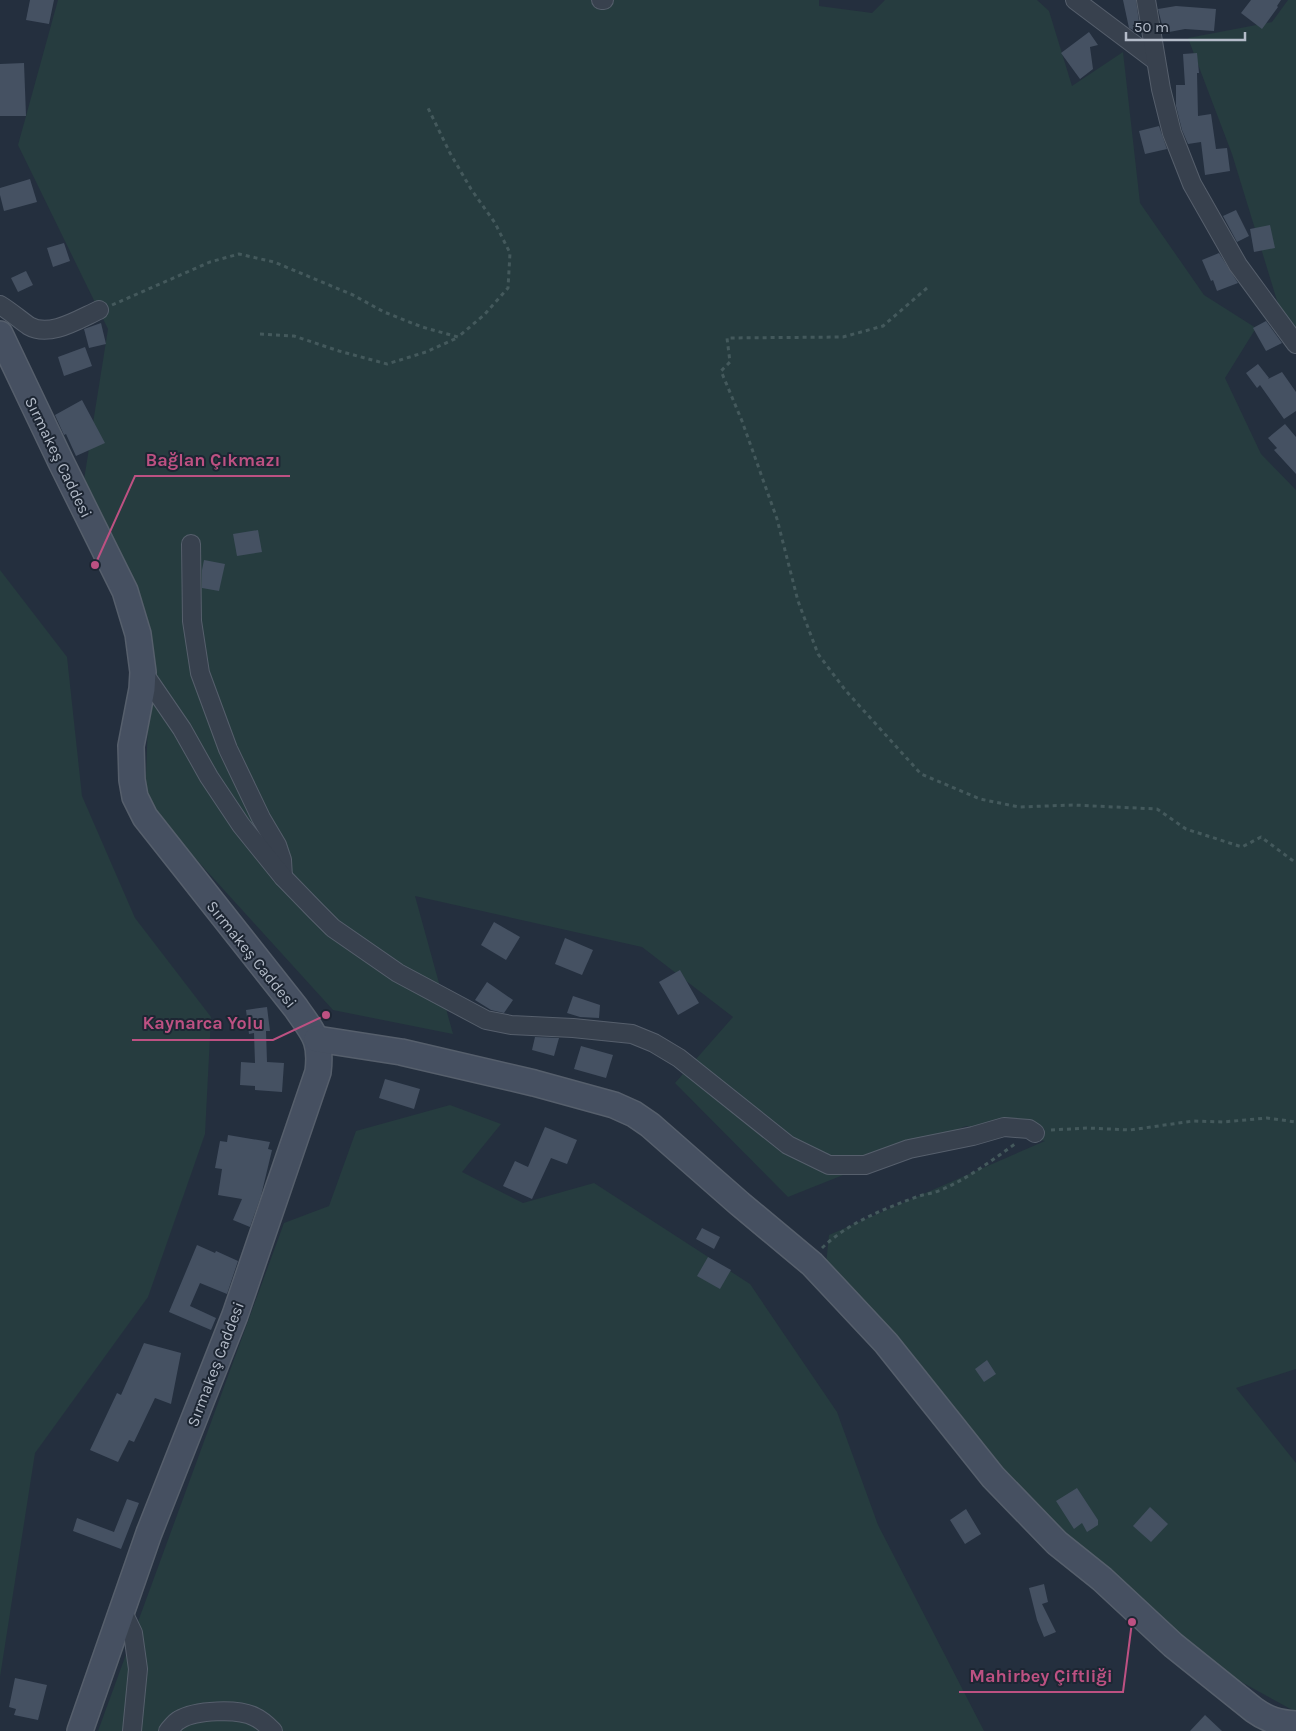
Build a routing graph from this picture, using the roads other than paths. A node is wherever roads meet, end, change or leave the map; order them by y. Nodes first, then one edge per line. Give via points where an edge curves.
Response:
1 (1075, 0) edge
2 (1146, 0) edge
3 (1156, 61) junction
4 (0, 305) edge
5 (99, 310) road end
6 (0, 334) edge
7 (1296, 344) edge
8 (191, 544) dead end
9 (143, 672) junction
10 (283, 877) junction
11 (317, 1039) junction
12 (1035, 1134) road end
13 (122, 1610) junction
14 (1296, 1724) edge
15 (80, 1731) edge
16 (132, 1731) edge
17 (168, 1731) edge
18 (273, 1731) edge

1 - 3 street
2 - 3 street
3 - 7 street via 1172,133 1192,184 1238,265
4 - 5 street via 30,326 51,331
6 - 9 main road, Sırmakeş Caddesi via 125,591 138,634
8 - 10 street via 192,622 200,673 228,749 277,845
9 - 10 street via 241,825
9 - 11 main road, Sırmakeş Caddesi via 132,746 134,797 145,817
10 - 12 street via 333,928 365,951 398,973 486,1020 511,1025 632,1034 647,1040 678,1058 788,1145 828,1165 865,1165 909,1149 1004,1127 1029,1129
11 - 13 main road, Sırmakeş Caddesi via 318,1072 291,1153 235,1315 149,1532
11 - 14 main road via 401,1052 534,1083 614,1105 650,1125 812,1264 886,1343 993,1477 1057,1542 1173,1645 1254,1710 1276,1722
13 - 15 main road, Sırmakeş Caddesi
13 - 16 street via 133,1633 138,1669
17 - 18 street via 178,1720 212,1712 242,1712 256,1717

